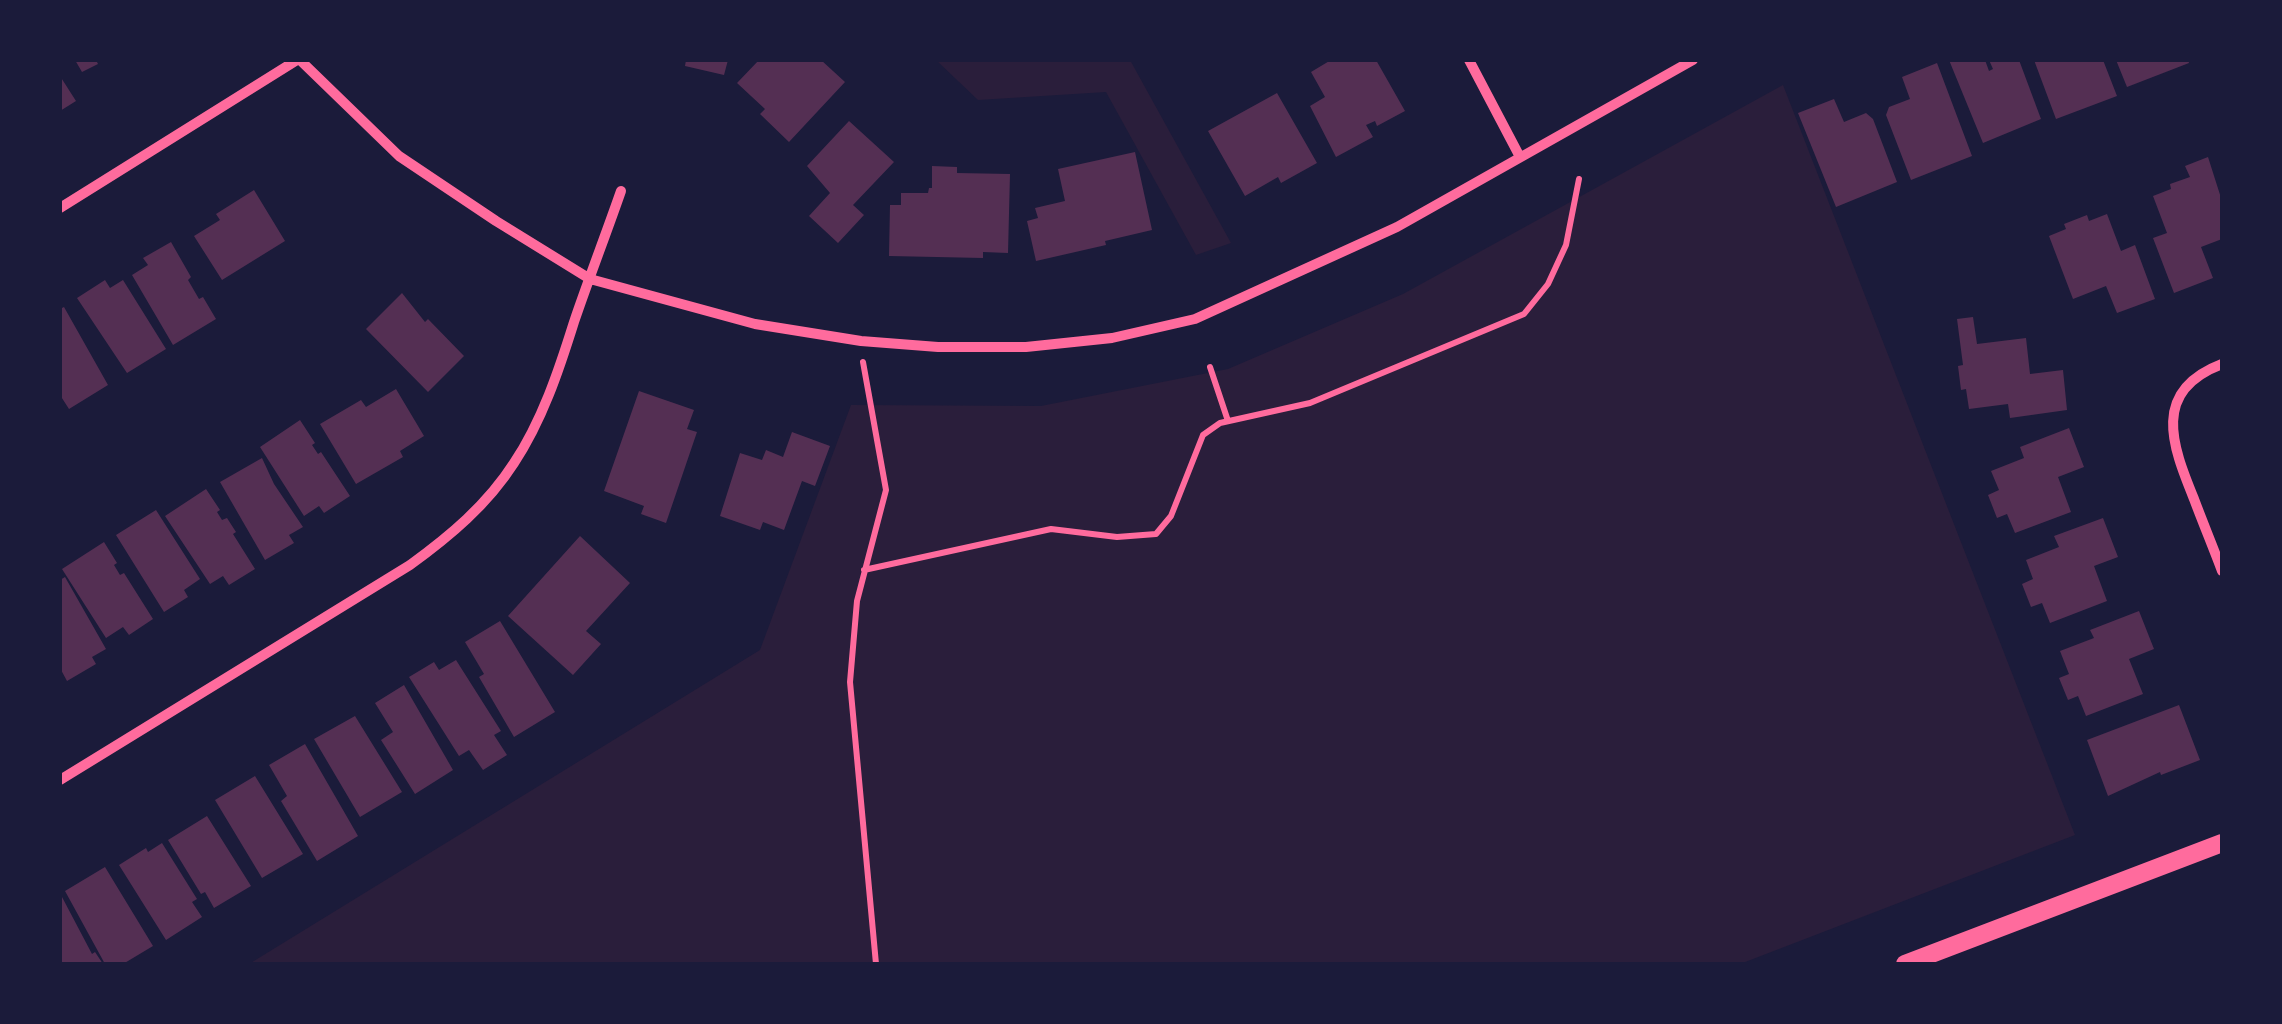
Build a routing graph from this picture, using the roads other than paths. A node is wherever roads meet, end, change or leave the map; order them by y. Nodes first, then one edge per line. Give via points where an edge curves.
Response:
1 (299, 60) edge
2 (1469, 60) edge
3 (1692, 60) edge
4 (1520, 157) junction
5 (621, 191) dead end
6 (60, 208) edge
7 (590, 279) junction
8 (2222, 364) edge
9 (2222, 571) edge
10 (60, 780) edge
11 (2222, 843) edge
12 (1906, 964) edge

1 - 6 street
1 - 7 street via 400,156
2 - 4 street
3 - 4 street
4 - 7 street via 1397,226 1195,319 1112,338 1026,347 861,341 755,324
5 - 7 street
7 - 10 street via 514,464 450,536
8 - 9 street via 2186,387 2171,432
11 - 12 street

